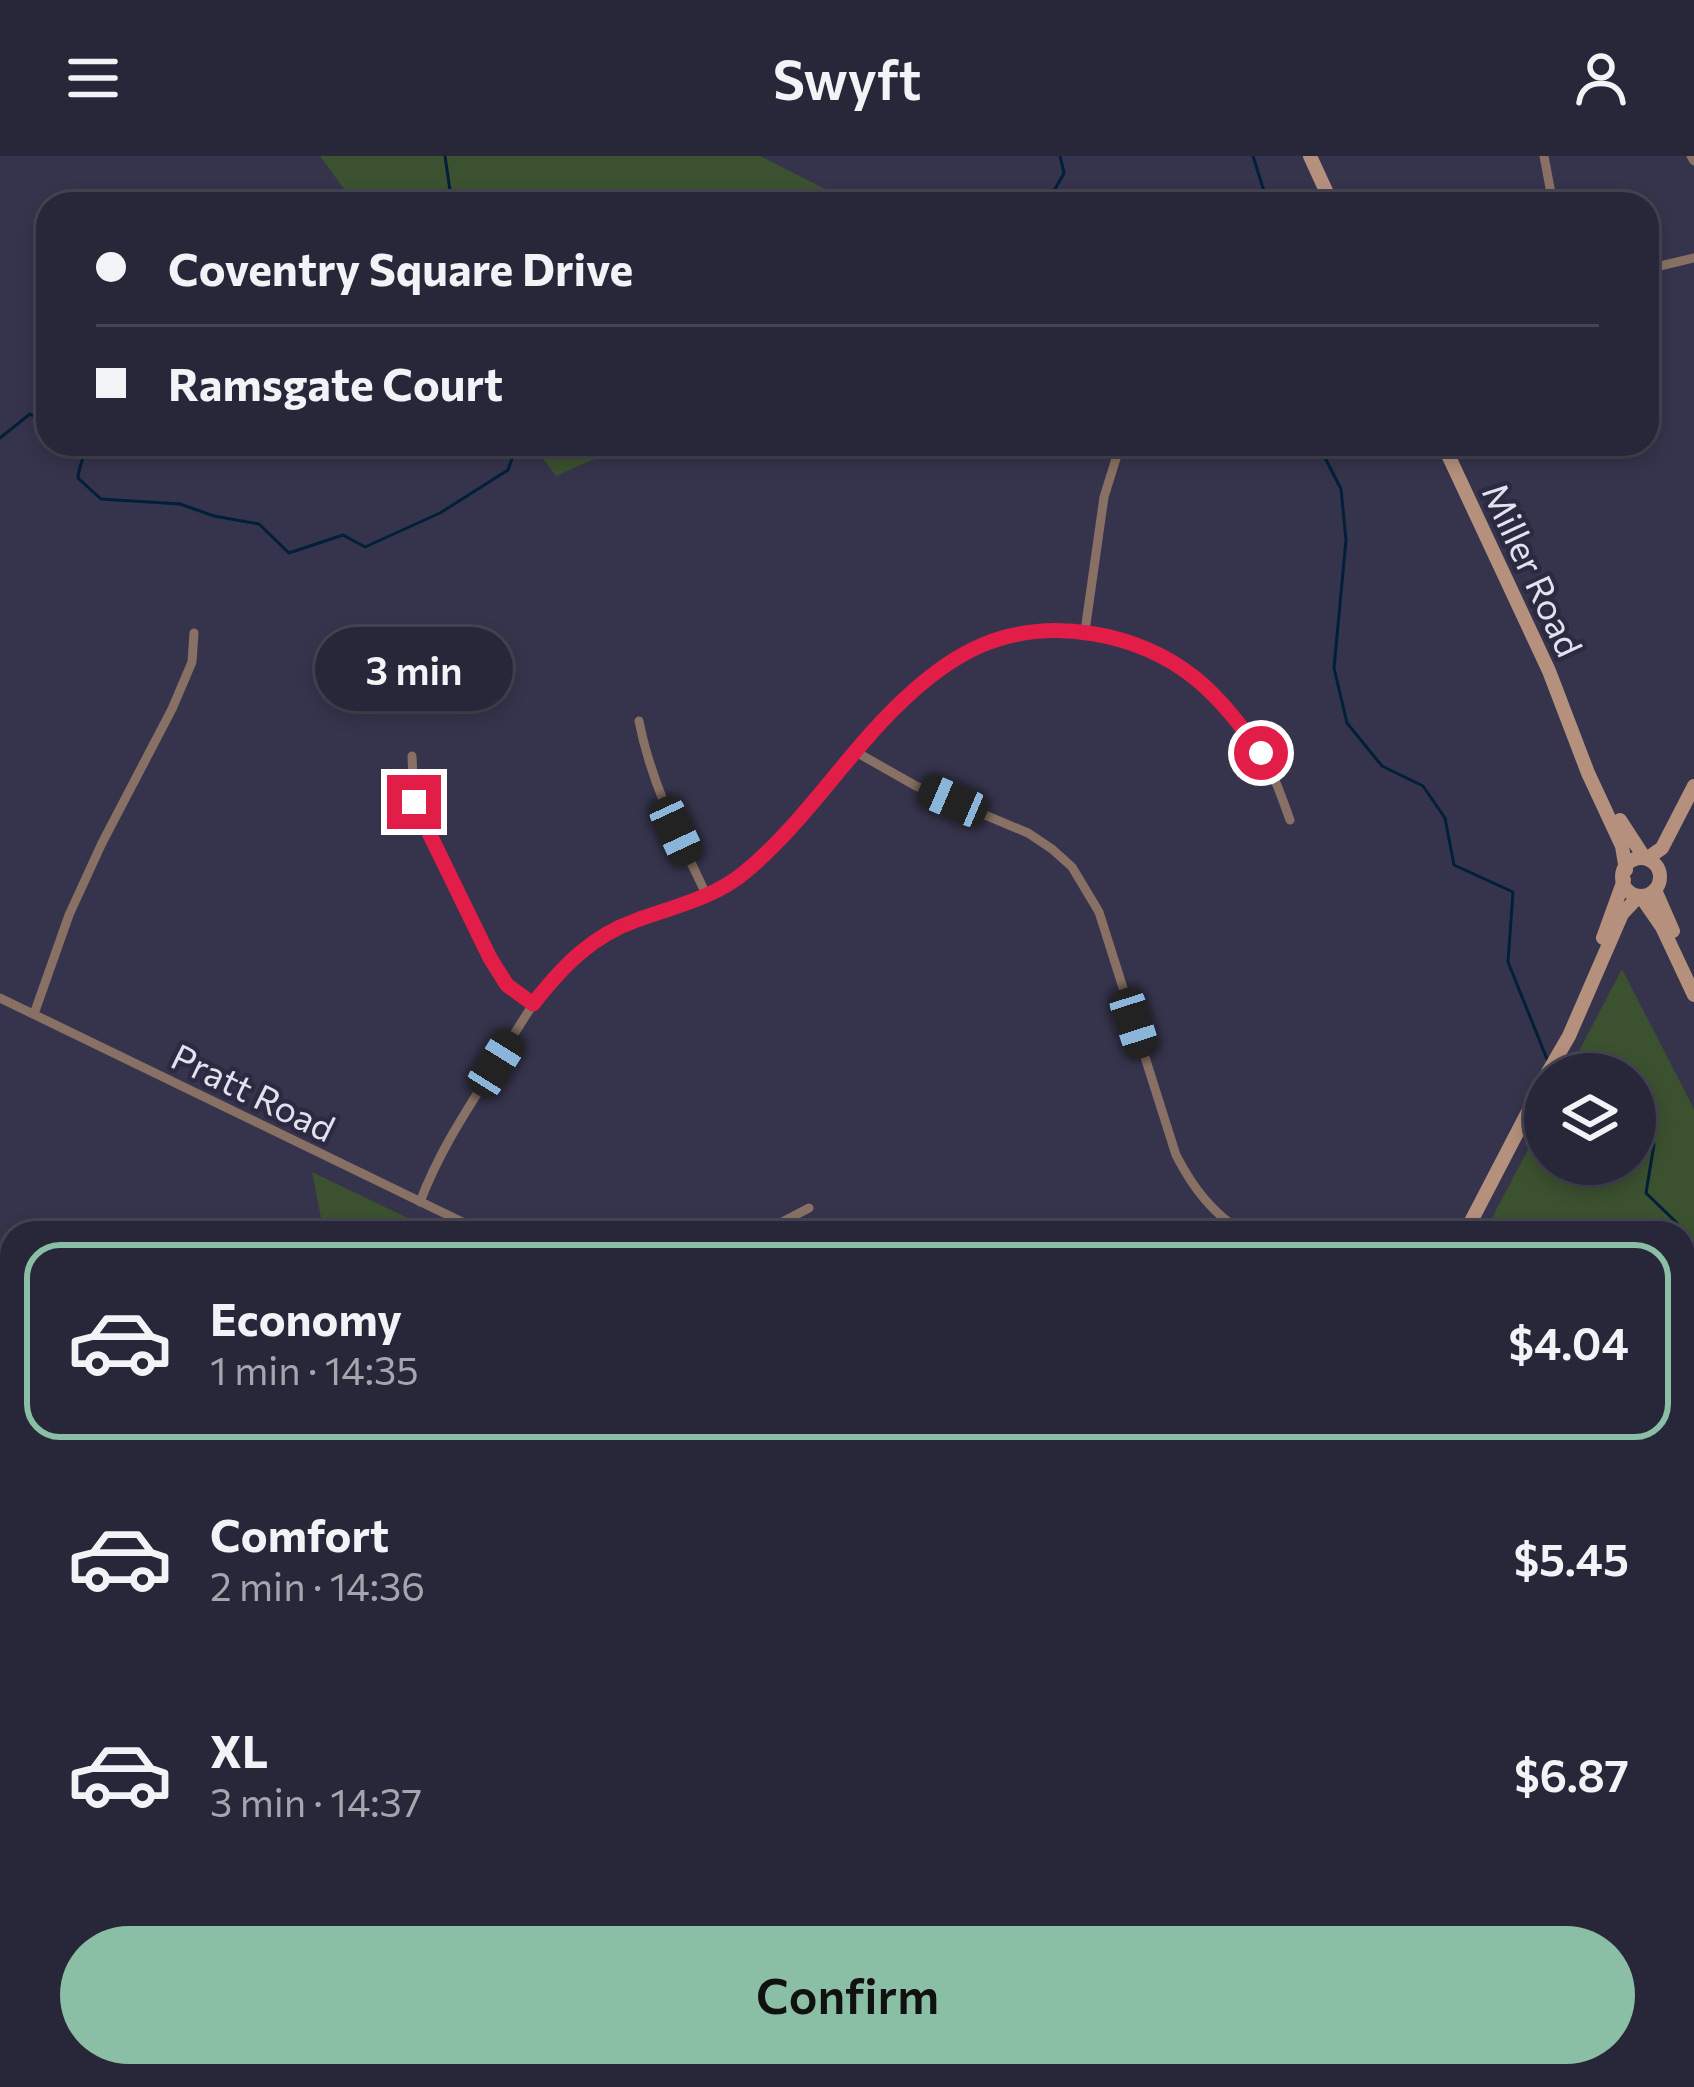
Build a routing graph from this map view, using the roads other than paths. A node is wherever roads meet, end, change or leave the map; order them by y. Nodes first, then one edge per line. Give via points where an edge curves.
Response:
1 (1310, 156) edge
2 (1544, 156) edge
3 (1326, 192) edge
4 (1551, 192) edge
5 (1694, 258) edge
6 (1659, 266) edge
7 (1117, 456) edge
8 (1448, 456) edge
9 (1085, 631) junction
10 (194, 633) dead end
11 (1569, 719) junction
12 (639, 721) dead end
13 (856, 752) junction
14 (412, 756) dead end
15 (1694, 786) edge
16 (1290, 820) dead end
17 (1677, 823) junction
18 (1646, 858) junction
19 (1625, 875) junction
20 (1648, 891) junction
21 (706, 894) junction
22 (1694, 980) edge
23 (1694, 994) edge
24 (0, 998) edge
25 (533, 1004) junction
26 (34, 1014) junction
27 (1556, 1053) edge
28 (1559, 1053) edge
29 (1524, 1119) edge
30 (420, 1202) junction
31 (809, 1208) dead end
32 (460, 1221) edge
33 (784, 1221) edge
34 (1227, 1221) edge
35 (1472, 1221) edge

1 - 3 main road
2 - 4 street
5 - 6 street
7 - 9 street
8 - 11 main road, Miller Road
9 - 13 street via 1020,634 980,646 909,694
9 - 16 street via 1139,645 1196,678 1261,753
10 - 26 street via 192,662 69,915
11 - 18 main road, Miller Road
11 - 19 main road, Miller Road via 1622,846
12 - 21 street via 662,800
13 - 21 street via 769,850
13 - 34 street via 1028,833 1072,867 1099,913 1176,1155
14 - 25 street via 414,802 471,919 507,985
15 - 17 main road
17 - 18 main road via 1663,848
17 - 20 main road
18 - 19 main road via 1635,858
18 - 20 main road, Miller Road via 1656,866
19 - 20 main road, Miller Road via 1625,886
19 - 27 main road
20 - 22 main road
20 - 23 main road
20 - 28 main road via 1622,914
21 - 25 street via 586,946
24 - 26 street, Pratt Road
25 - 30 street via 435,1161
26 - 30 street, Pratt Road
29 - 35 main road
30 - 32 street, Pratt Road
31 - 33 street

